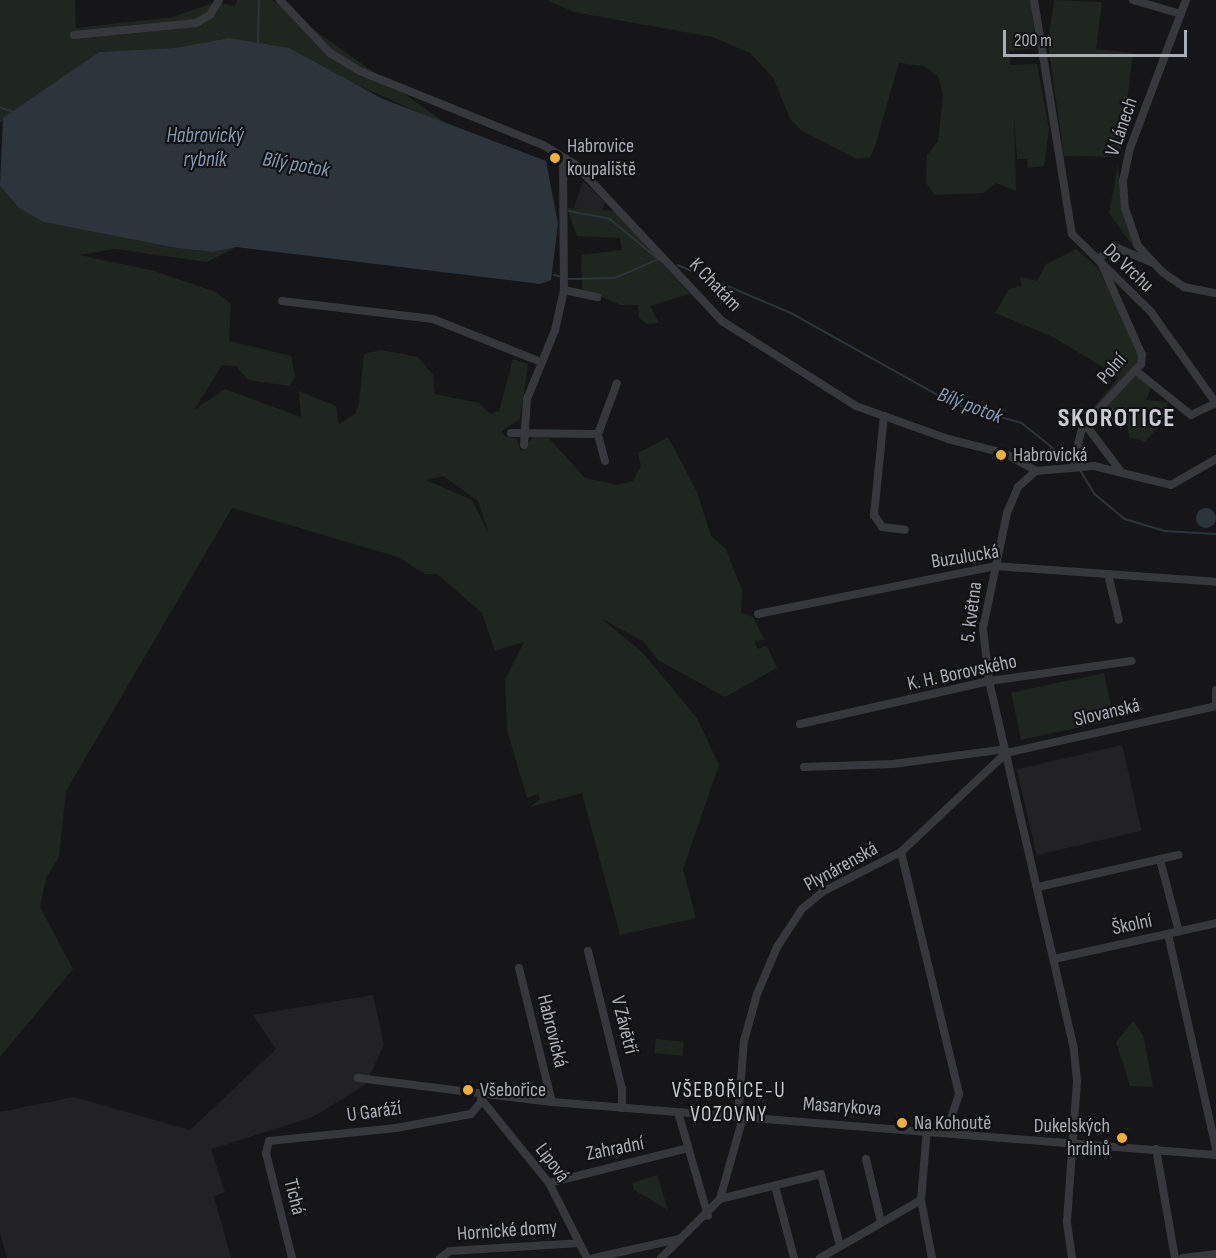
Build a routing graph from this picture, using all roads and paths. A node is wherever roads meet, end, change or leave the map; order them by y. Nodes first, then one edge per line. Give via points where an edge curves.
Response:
1 (219, 0) edge
2 (280, 0) edge
3 (1034, 0) edge
4 (1133, 0) edge
5 (1186, 0) edge
6 (1181, 14) junction
7 (74, 35) dead end
8 (563, 158) junction
9 (1154, 264) junction
10 (1101, 266) junction
11 (564, 290) junction
12 (1216, 293) edge
13 (597, 297) dead end
14 (282, 301) dead end
15 (541, 362) junction
16 (1135, 370) junction
17 (617, 383) dead end
18 (1216, 403) edge
19 (885, 416) junction
20 (1085, 424) junction
21 (511, 434) dead end
22 (523, 434) junction
23 (598, 434) junction
24 (524, 445) dead end
25 (1216, 459) edge
26 (605, 461) dead end
27 (1075, 465) junction
28 (1036, 471) junction
29 (1122, 473) junction
30 (904, 530) dead end
31 (995, 566) junction
32 (1108, 574) junction
33 (1216, 582) edge
34 (758, 614) dead end
35 (1119, 620) dead end
36 (1132, 661) dead end
37 (989, 681) junction
38 (1216, 690) edge
39 (1216, 705) edge
40 (800, 724) dead end
41 (1006, 753) junction
42 (804, 767) dead end
43 (901, 852) junction
44 (1178, 855) dead end
45 (1160, 860) junction
46 (1038, 887) junction
47 (1216, 923) edge
48 (1179, 932) junction
49 (1168, 934) junction
50 (588, 951) dead end
51 (1054, 959) junction
52 (519, 968) dead end
53 (358, 1078) dead end
54 (481, 1099) junction
55 (552, 1102) junction
56 (622, 1108) junction
57 (678, 1112) junction
58 (740, 1117) junction
59 (927, 1130) junction
60 (948, 1131) junction
61 (1074, 1142) junction
62 (267, 1143) joint
63 (688, 1148) junction
64 (1156, 1149) junction
65 (1216, 1149) edge
66 (1216, 1155) edge
67 (866, 1159) dead end
68 (549, 1183) junction
69 (775, 1186) junction
70 (720, 1199) junction
71 (921, 1200) junction
72 (708, 1216) junction
73 (881, 1222) junction
74 (681, 1238) junction
75 (579, 1243) junction
76 (840, 1246) junction
77 (1216, 1254) edge
78 (292, 1258) edge
79 (440, 1258) edge
80 (586, 1258) edge
81 (594, 1258) edge
82 (661, 1258) edge
83 (794, 1258) edge
84 (820, 1258) edge
85 (932, 1258) edge
86 (1072, 1258) edge
87 (1175, 1258) edge
88 (1183, 1258) edge

1 - 7 street via 210,15 196,23
2 - 8 street, K Chatám via 330,53 362,72 543,145
3 - 10 street, Do Vrchu via 1072,234
4 - 6 street
5 - 6 street, V Lánech
6 - 9 street, V Lánech via 1130,148 1122,182 1132,232
8 - 11 street
8 - 19 street, K Chatám via 576,165 722,321 856,406
9 - 10 street, V Lánech via 1115,247 1099,258
9 - 12 street, V Lánech via 1184,287
10 - 16 street, Polní via 1142,346
10 - 18 street, Do Vrchu via 1150,312
11 - 13 street
11 - 15 street
14 - 15 street via 433,319
15 - 22 street via 527,399
16 - 18 street via 1191,415
16 - 20 street, Polní
17 - 23 street
19 - 28 street, K Chatám via 1004,453
19 - 30 street via 874,515 882,527
20 - 27 street, Polní
20 - 29 street
21 - 22 street
22 - 23 street
22 - 24 street
23 - 26 street
25 - 29 street via 1171,485
27 - 28 street
27 - 29 street
28 - 31 street, 5. května via 1012,500
31 - 32 street, Buzulucká
31 - 34 street, Buzulucká
31 - 37 street, 5. května via 982,636
32 - 33 street, Buzulucká
32 - 35 street
36 - 37 street, K. H. Borovského
37 - 40 street, K. H. Borovského
37 - 41 street, 5. května
38 - 39 street
39 - 41 street, Slovanská
41 - 42 street
41 - 43 street, Plynárenská
41 - 46 street
43 - 58 street, Plynárenská via 822,892 794,920 764,975 744,1041
43 - 60 street via 959,1094
44 - 45 street
45 - 46 street
45 - 48 street
46 - 51 street
47 - 48 street, Školní
48 - 49 street, Školní
49 - 51 street, Školní
49 - 65 street
50 - 56 street, V Závětří via 622,1089
51 - 61 street via 1076,1070
52 - 55 street, Habrovická
53 - 54 street, Masarykova
54 - 55 street, Masarykova
54 - 62 street, U Garáží via 461,1115
54 - 68 street, Lipová
55 - 56 street, Masarykova
56 - 57 street, Masarykova
57 - 58 street, Masarykova
57 - 63 street
58 - 59 street, Masarykova
58 - 70 street, Plynárenská
59 - 60 street, Masarykova
59 - 71 street
60 - 61 street, Masarykova
61 - 64 street, Masarykova
61 - 86 street via 1067,1221
62 - 78 street, Tichá
63 - 68 street, Zahradní
63 - 72 street
64 - 66 street, Masarykova
64 - 87 street
67 - 73 street
68 - 75 street, Lipová
69 - 70 street
69 - 76 street via 821,1174
69 - 83 street
70 - 72 street, Plynárenská
71 - 73 street
71 - 85 street
72 - 74 street, Plynárenská
73 - 76 street
74 - 81 street, Plynárenská
74 - 82 street, Plynárenská
75 - 79 street, Hornické domy via 450,1251
75 - 80 street, Lipová
76 - 84 street
77 - 88 street

